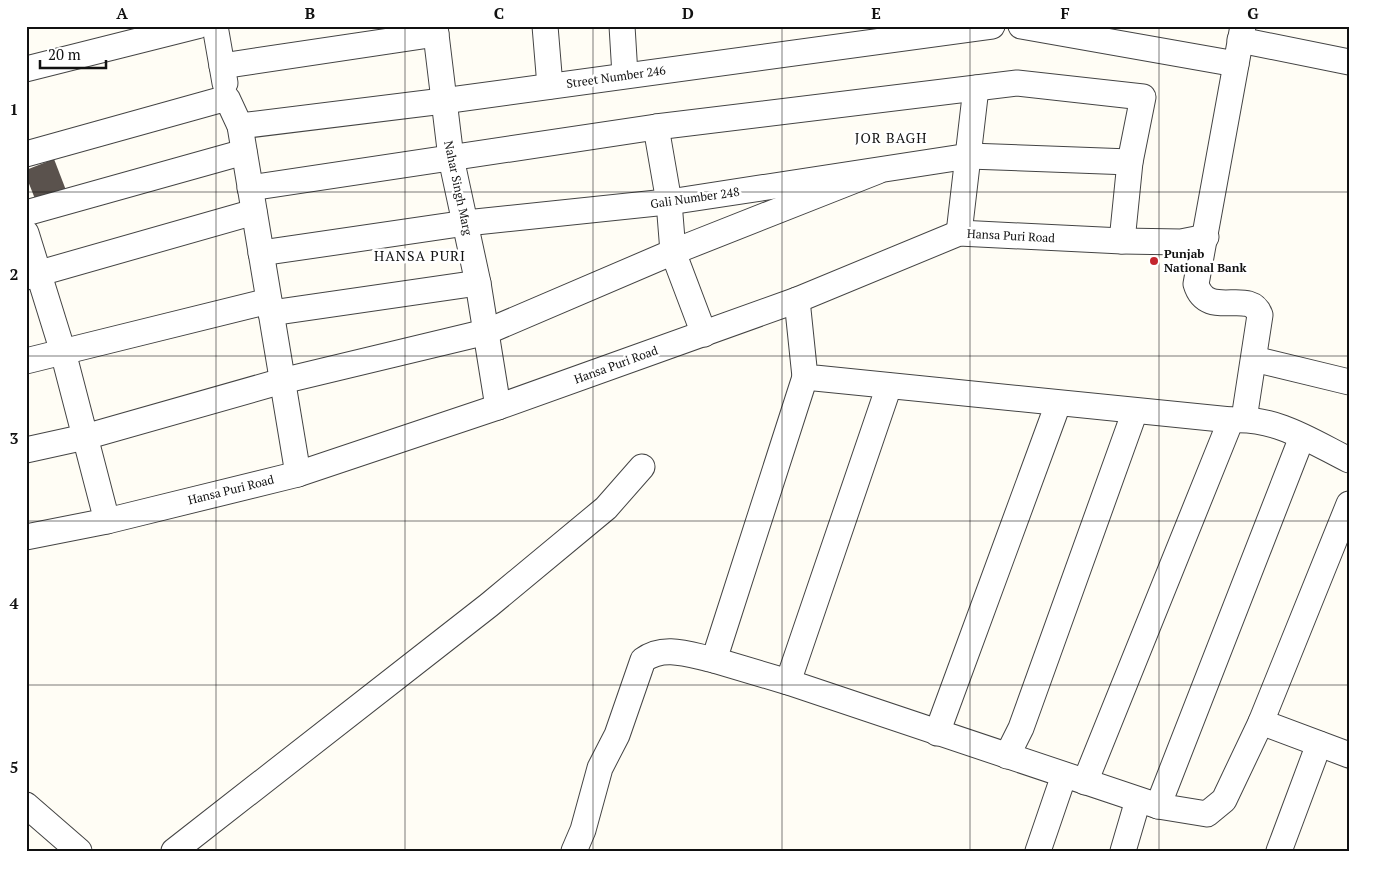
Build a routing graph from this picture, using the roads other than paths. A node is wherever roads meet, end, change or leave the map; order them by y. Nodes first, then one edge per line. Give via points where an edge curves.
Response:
1 (197, 26) edge
2 (215, 26) edge
3 (545, 26) edge
4 (622, 26) edge
5 (992, 26) edge
6 (1021, 26) edge
7 (435, 30) edge
8 (903, 32) edge
9 (851, 35) edge
10 (1240, 43) edge
11 (1349, 62) edge
12 (222, 66) junction
13 (26, 69) edge
14 (625, 75) junction
15 (550, 86) junction
16 (976, 88) junction
17 (227, 98) junction
18 (443, 101) junction
19 (240, 126) junction
20 (656, 128) junction
21 (244, 152) junction
22 (26, 154) edge
23 (969, 156) junction
24 (450, 158) junction
25 (1130, 162) junction
26 (878, 171) junction
27 (250, 188) junction
28 (669, 202) junction
29 (254, 212) junction
30 (26, 213) edge
31 (466, 223) junction
32 (26, 233) edge
33 (959, 233) junction
34 (1206, 238) junction
35 (1122, 241) junction
36 (673, 252) junction
37 (260, 253) junction
38 (32, 276) edge
39 (478, 283) junction
40 (797, 300) junction
41 (270, 307) junction
42 (486, 332) junction
43 (704, 334) junction
44 (63, 352) junction
45 (1254, 360) junction
46 (26, 362) edge
47 (805, 377) junction
48 (282, 381) junction
49 (1349, 382) edge
50 (889, 386) junction
51 (1058, 404) junction
52 (498, 407) junction
53 (1135, 411) junction
54 (1238, 420) junction
55 (85, 437) junction
56 (1302, 437) junction
57 (26, 450) edge
58 (1349, 460) edge
59 (642, 467) dead end
60 (298, 474) junction
61 (1349, 504) edge
62 (106, 521) junction
63 (26, 537) edge
64 (714, 660) junction
65 (788, 682) junction
66 (1261, 722) junction
67 (936, 733) junction
68 (1319, 744) junction
69 (1349, 755) edge
70 (1007, 756) junction
71 (1074, 778) junction
72 (1148, 803) junction
73 (26, 806) edge
74 (79, 851) edge
75 (174, 851) edge
76 (574, 851) edge
77 (1038, 851) edge
78 (1123, 851) edge
79 (1280, 851) edge

1 - 13 street
2 - 12 street
3 - 15 street
4 - 14 street
5 - 8 street, Street Number 246
6 - 10 street
7 - 12 street
7 - 18 street, Nahar Singh Marg
8 - 9 street, Street Number 246
9 - 14 street, Street Number 246
10 - 11 street
10 - 34 street
12 - 17 street
14 - 15 street, Street Number 246
15 - 18 street, Street Number 246
16 - 20 street
16 - 23 street
16 - 25 street via 1017,83 1143,98
17 - 19 street
17 - 22 street
18 - 19 street, Street Number 246
18 - 24 street, Nahar Singh Marg
19 - 21 street
20 - 24 street
20 - 28 street
21 - 27 street
21 - 30 street
23 - 25 street, Gali Number 248
23 - 26 street, Gali Number 248
23 - 33 street
24 - 27 street
24 - 31 street, Nahar Singh Marg
25 - 35 street
26 - 28 street, Gali Number 248
26 - 36 street
27 - 29 street
28 - 31 street, Gali Number 248
28 - 36 street
29 - 37 street
29 - 38 street
31 - 37 street, Gali Number 248
31 - 39 street, Nahar Singh Marg
32 - 38 street
33 - 35 street, Hansa Puri Road
33 - 40 street, Hansa Puri Road
34 - 35 street, Hansa Puri Road via 1181,242
34 - 45 street via 1196,284 1199,293 1209,301 1252,304 1258,309
36 - 42 street
36 - 43 street
37 - 41 street
38 - 44 street
39 - 41 street
39 - 42 street, Nahar Singh Marg
40 - 43 street, Hansa Puri Road
40 - 47 street
41 - 44 street
41 - 48 street
42 - 48 street
42 - 52 street, Nahar Singh Marg
43 - 52 street, Hansa Puri Road
44 - 46 street
44 - 55 street
45 - 49 street
45 - 54 street
47 - 50 street
47 - 64 street
48 - 55 street
48 - 60 street
50 - 51 street
50 - 65 street
51 - 53 street
51 - 67 street
52 - 60 street, Hansa Puri Road
53 - 54 street
53 - 70 street via 1021,728
54 - 56 street via 1278,425
54 - 71 street
55 - 57 street
55 - 62 street
56 - 58 street
56 - 72 street
59 - 75 street via 606,508 489,605
60 - 62 street, Hansa Puri Road
61 - 66 street
62 - 63 street, Hansa Puri Road
64 - 65 street
64 - 76 street via 671,651 652,653 643,660 617,735 600,768
65 - 67 street
66 - 68 street
66 - 72 street via 1224,800 1207,814
67 - 70 street
68 - 69 street
68 - 79 street
70 - 71 street
71 - 72 street
71 - 77 street
72 - 78 street
73 - 74 street

